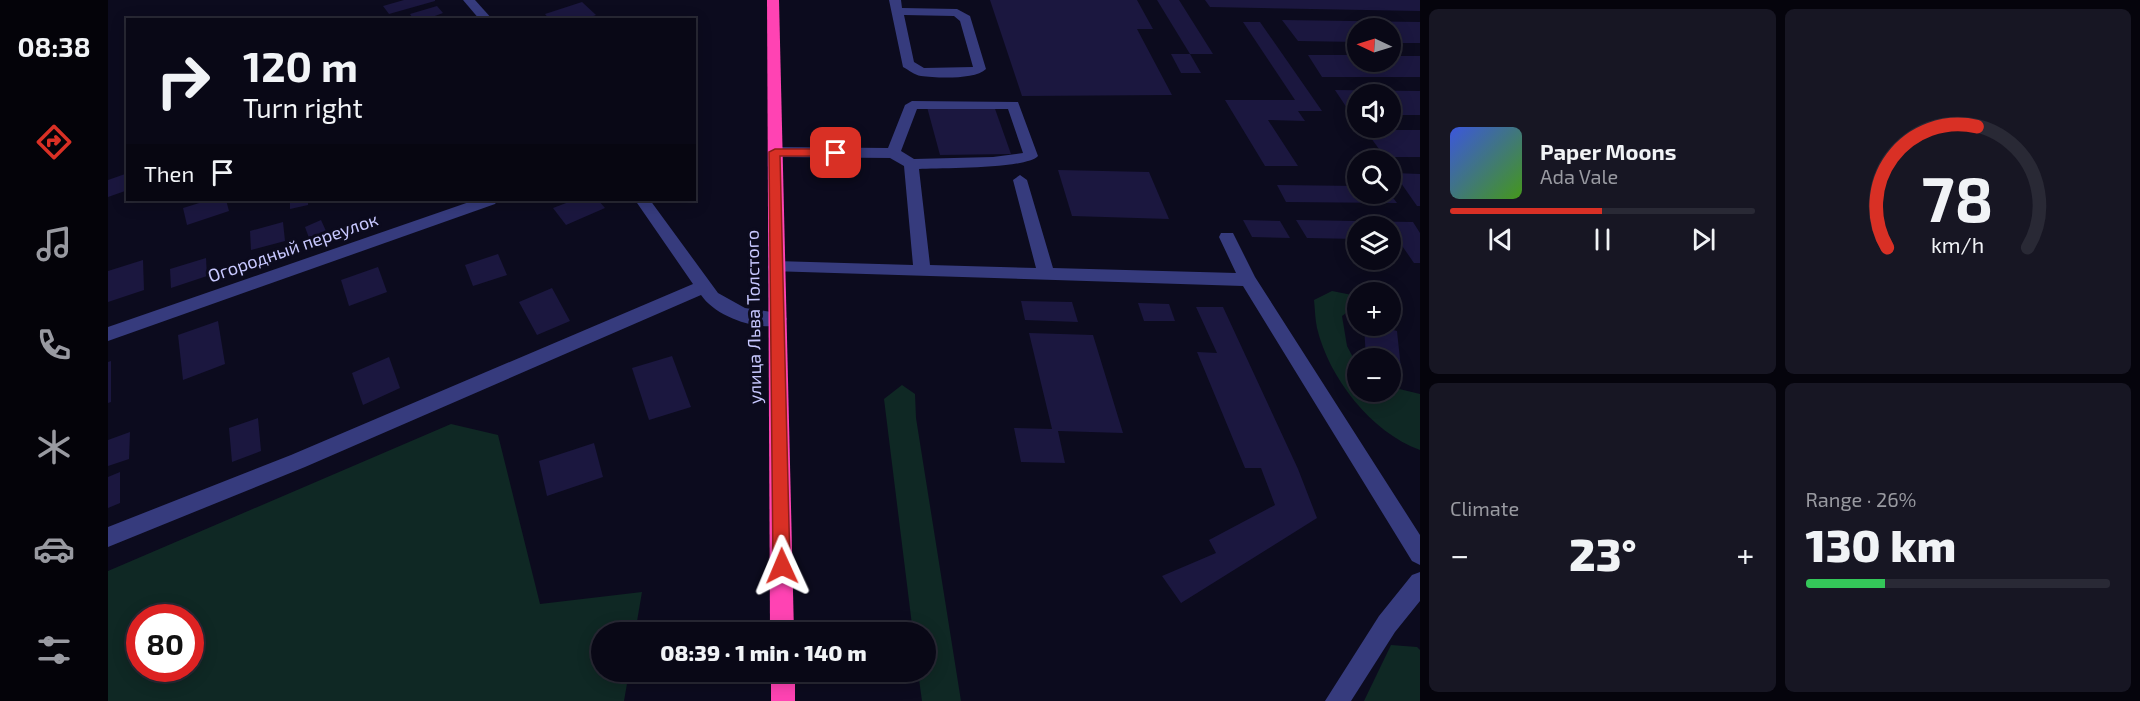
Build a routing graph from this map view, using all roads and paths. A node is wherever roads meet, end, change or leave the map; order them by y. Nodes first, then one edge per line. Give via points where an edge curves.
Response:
1 (469, 0) edge
2 (773, 0) edge
3 (897, 6) edge
4 (485, 18) edge
5 (775, 152) junction
6 (893, 153) junction
7 (911, 164) junction
8 (1020, 180) dead end
9 (487, 201) edge
10 (643, 201) edge
11 (1227, 237) dead end
12 (777, 267) junction
13 (922, 271) junction
14 (1046, 274) junction
15 (1248, 280) junction
16 (703, 287) junction
17 (778, 319) junction
18 (108, 334) edge
19 (108, 537) edge
20 (1420, 554) edge
21 (1420, 584) edge
22 (782, 622) edge
23 (783, 682) edge
24 (783, 701) edge
25 (1337, 701) edge

1 - 4 street
2 - 5 highway, улица Льва Толстого
3 - 3 street via 908,64 921,72 971,73 980,69 966,19 957,13
5 - 6 street
5 - 12 highway, улица Льва Толстого
6 - 7 street
6 - 7 street via 912,105 1013,105 1031,156 993,162
7 - 13 street
8 - 14 street
9 - 18 street, Огородный переулок
10 - 16 street
11 - 15 street
12 - 13 street
12 - 17 highway, улица Льва Толстого
13 - 14 street
14 - 15 street
15 - 20 street
16 - 17 street via 724,307 741,315
16 - 19 street via 298,461
17 - 22 highway, улица Льва Толстого
21 - 25 street via 1387,624
23 - 24 highway

